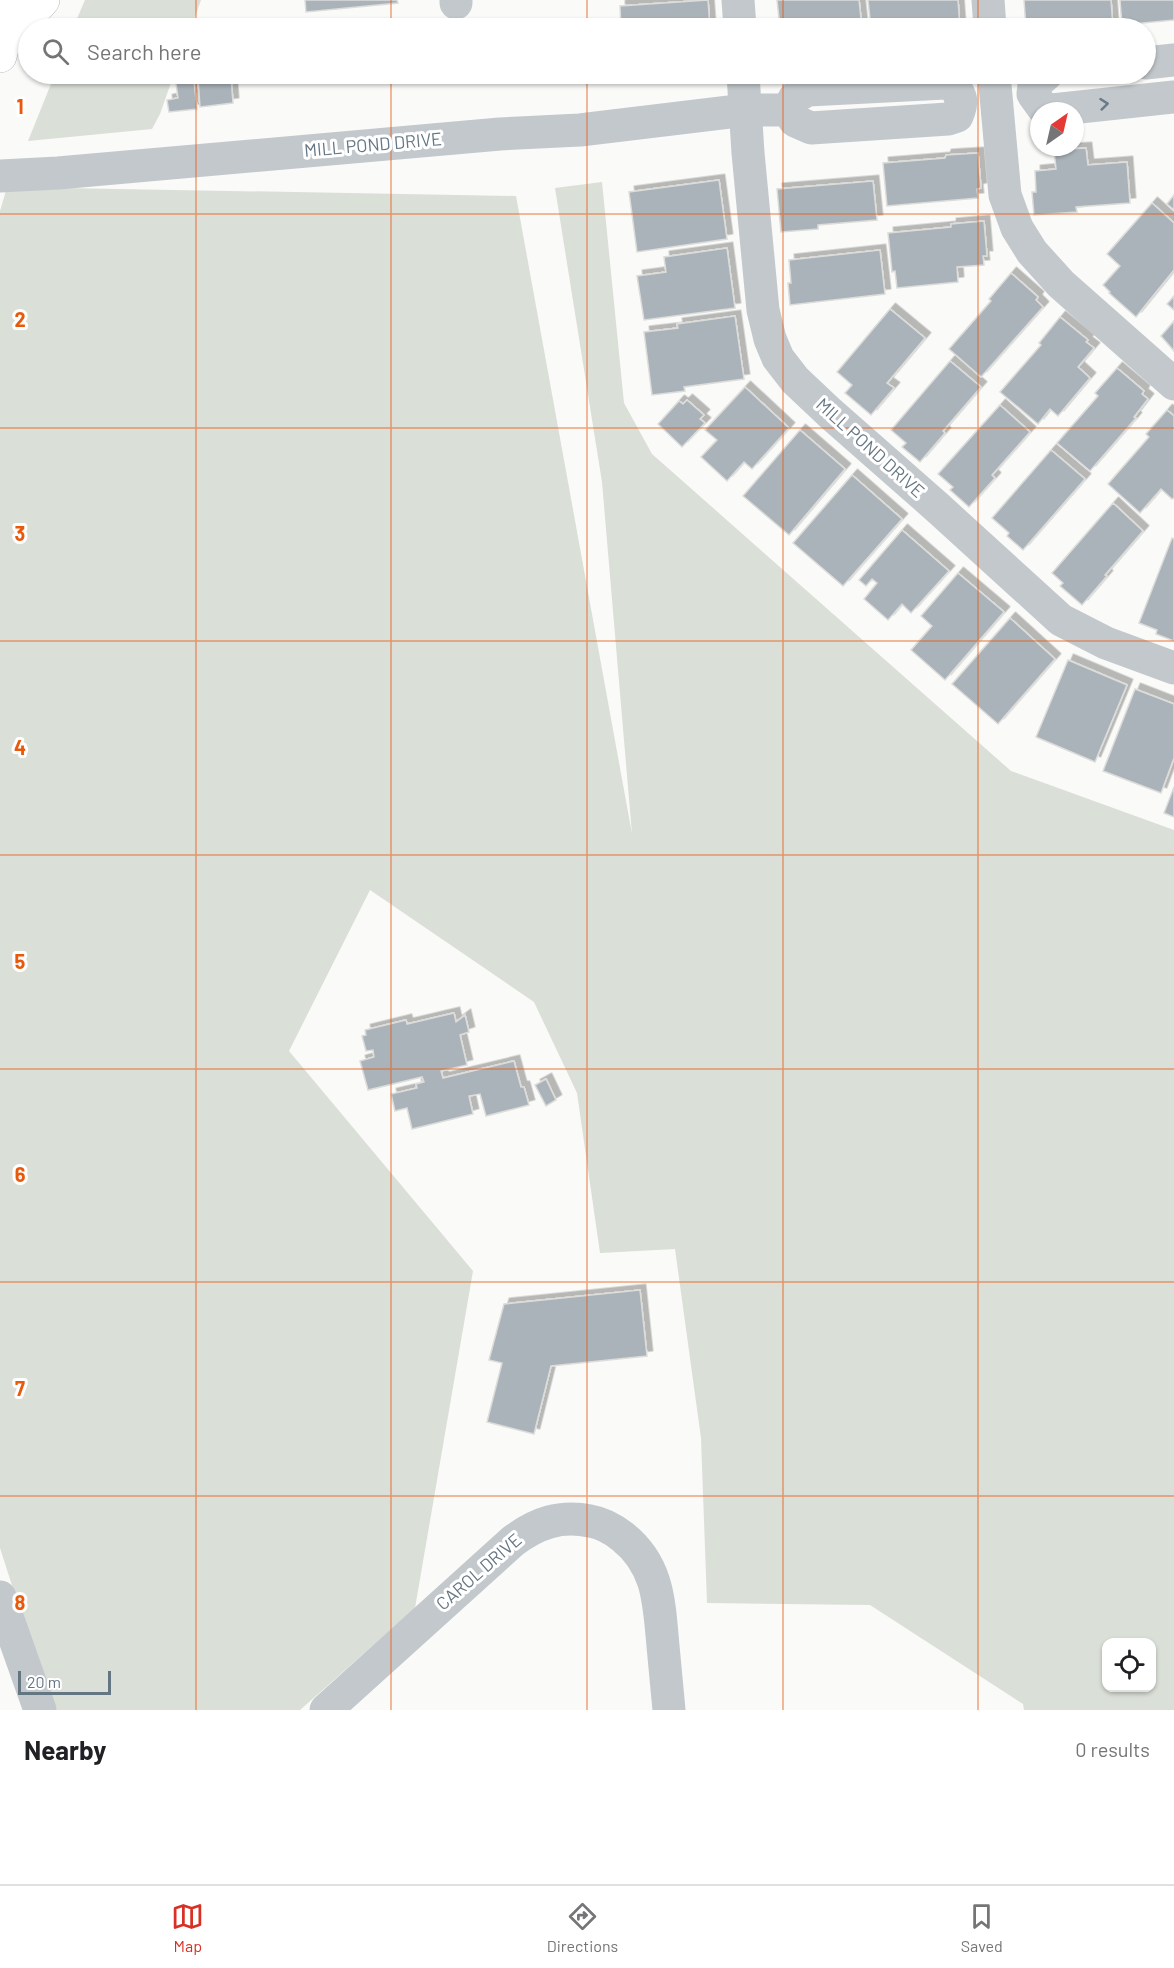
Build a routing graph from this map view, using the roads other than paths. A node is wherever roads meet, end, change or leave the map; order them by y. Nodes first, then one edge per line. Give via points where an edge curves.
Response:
1 (16, 0) edge
2 (43, 0) edge
3 (738, 0) edge
4 (988, 0) edge
5 (28, 18) edge
6 (739, 18) edge
7 (989, 18) edge
8 (18, 30) edge
9 (2, 50) edge
10 (1174, 60) edge
11 (1156, 62) edge
12 (744, 84) edge
13 (925, 84) edge
14 (949, 84) edge
15 (1040, 84) edge
16 (995, 85) edge
17 (1174, 97) edge
18 (746, 110) junction
19 (0, 177) edge
20 (1174, 384) edge
21 (1174, 668) edge
22 (0, 1597) edge
23 (40, 1710) edge
24 (326, 1710) edge
25 (669, 1710) edge

1 - 9 highway
2 - 5 highway
3 - 6 street
4 - 7 street
8 - 9 highway
10 - 11 street
12 - 18 street, MILL POND DRIVE
13 - 18 street, MILL POND DRIVE via 808,90 795,97 788,110
14 - 16 street, MILL POND DRIVE via 962,99
15 - 16 street, MILL POND DRIVE
15 -> 17 street, MILL POND DRIVE via 1037,103 1052,110
16 - 20 street via 1005,195 1017,228 1032,252 1061,284
18 - 19 street, MILL POND DRIVE via 580,130
18 - 21 street, MILL POND DRIVE via 763,310 778,358 795,380 1061,620 1106,643
22 - 23 street
24 - 25 street, CAROL DRIVE via 528,1529 577,1518 614,1530 642,1556 652,1575 660,1610

